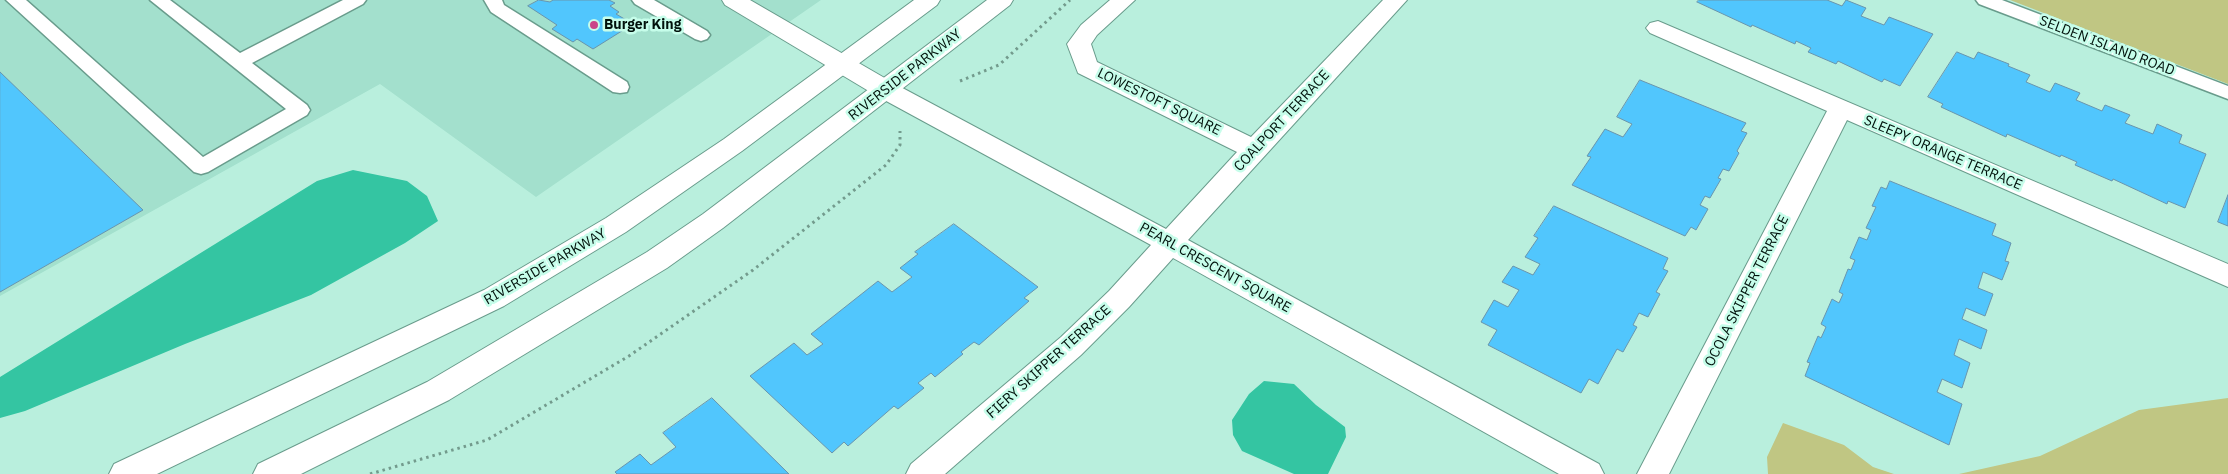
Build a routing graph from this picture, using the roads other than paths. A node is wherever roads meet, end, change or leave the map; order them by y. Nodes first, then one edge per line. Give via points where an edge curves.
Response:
1 (15, 0) edge
2 (159, 0) edge
3 (357, 0) edge
4 (493, 0) edge
5 (641, 0) edge
6 (929, 0) edge
7 (1002, 0) edge
8 (1124, 0) edge
9 (1396, 0) edge
10 (1985, 0) edge
11 (744, 3) edge
12 (1658, 28) dead end
13 (701, 35) dead end
14 (238, 62) junction
15 (842, 65) junction
16 (620, 87) dead end
17 (886, 90) junction
18 (2228, 93) edge
19 (1841, 108) junction
20 (1254, 150) junction
21 (1170, 243) junction
22 (2228, 276) edge
23 (125, 474) edge
24 (269, 474) edge
25 (922, 474) edge
26 (1588, 474) edge
27 (1653, 474) edge

1 - 14 lane via 201,167 300,110
2 - 14 lane
3 - 14 lane
4 - 16 lane via 497,8
5 - 13 lane
6 - 15 street, RIVERSIDE PARKWAY
7 - 17 street, RIVERSIDE PARKWAY
8 - 20 street, LOWESTOFT SQUARE via 1089,30 1079,44 1087,67
9 - 20 street, COALPORT TERRACE
10 - 18 lane, SELDEN ISLAND ROAD
11 - 15 street, PEARL CRESCENT SQUARE
12 - 19 street, SLEEPY ORANGE TERRACE
15 - 17 street, PEARL CRESCENT SQUARE
15 - 23 street, RIVERSIDE PARKWAY via 733,146 616,225 494,298
17 - 21 street, PEARL CRESCENT SQUARE
17 - 24 street, RIVERSIDE PARKWAY via 712,221 602,295 438,391
19 - 22 street, SLEEPY ORANGE TERRACE
19 - 27 street, OCOLA SKIPPER TERRACE
20 - 21 street, COALPORT TERRACE
21 - 25 street, FIERY SKIPPER TERRACE via 1071,346
21 - 26 street, PEARL CRESCENT SQUARE

